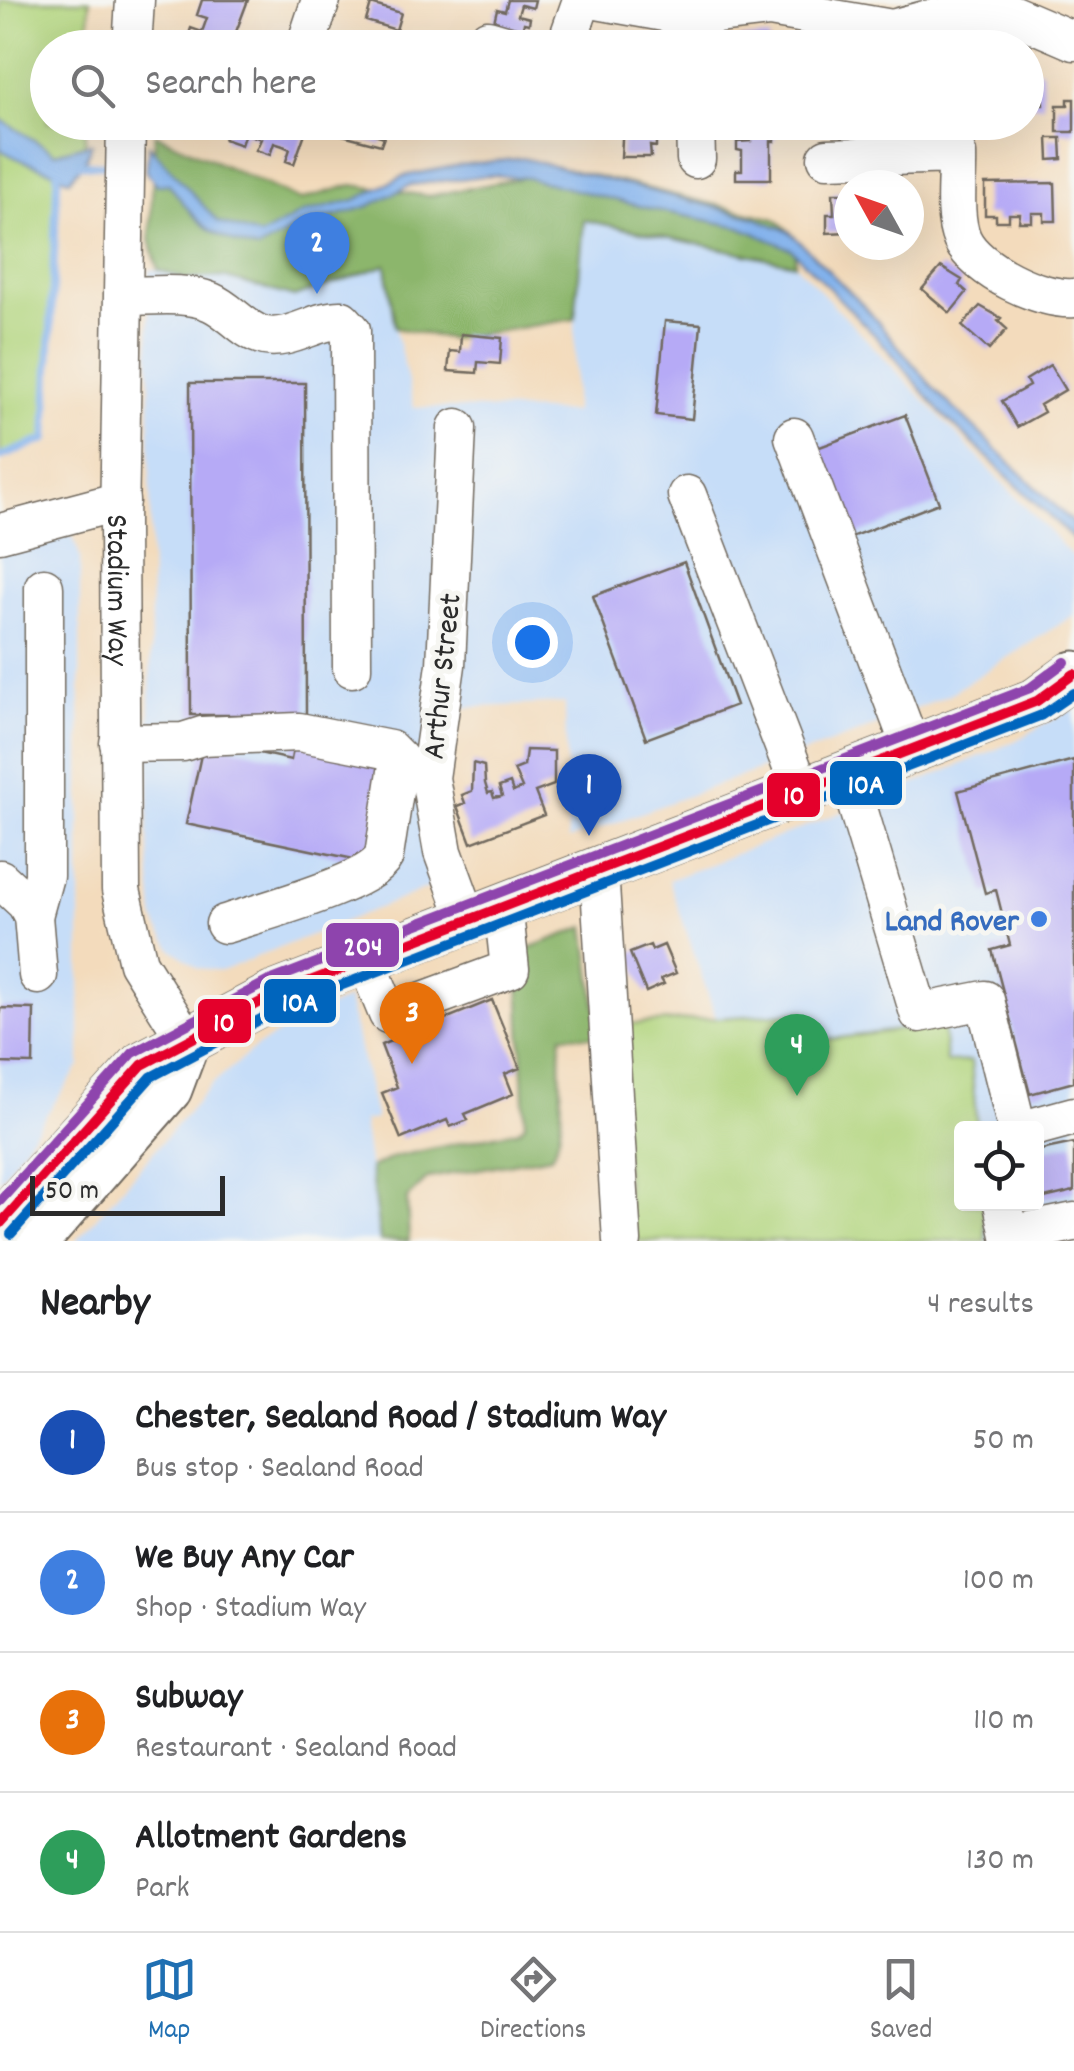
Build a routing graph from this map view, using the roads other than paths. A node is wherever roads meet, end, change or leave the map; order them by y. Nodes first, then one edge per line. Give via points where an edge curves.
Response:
1 (135, 0) edge
2 (321, 0) edge
3 (582, 0) edge
4 (597, 0) edge
5 (1004, 6) edge
6 (133, 30) edge
7 (311, 30) edge
8 (571, 30) edge
9 (687, 30) edge
10 (699, 30) edge
11 (1074, 42) edge
12 (126, 140) edge
13 (826, 158) dead end
14 (125, 296) junction
15 (1074, 298) edge
16 (457, 428) dead end
17 (794, 436) dead end
18 (687, 495) dead end
19 (120, 501) junction
20 (0, 533) edge
21 (44, 587) dead end
22 (352, 668) dead end
23 (1074, 674) edge
24 (119, 743) junction
25 (390, 750) junction
26 (435, 750) junction
27 (912, 750) junction
28 (848, 775) junction
29 (802, 793) junction
30 (600, 869) junction
31 (0, 879) edge
32 (484, 912) junction
33 (33, 916) junction
34 (226, 924) dead end
35 (365, 958) junction
36 (38, 975) dead end
37 (187, 1041) junction
38 (1074, 1116) edge
39 (1015, 1121) edge
40 (1044, 1124) edge
41 (1005, 1211) edge
42 (1074, 1222) edge
43 (0, 1224) edge
44 (36, 1241) edge
45 (622, 1241) edge

1 - 6 street
2 - 7 street
3 - 8 street
4 - 9 street
5 - 10 street via 892,28 770,8
5 - 11 street
12 - 14 street, Stadium Way
13 - 15 street via 957,154 958,190 946,231 1004,277 1060,300
14 - 19 street, Stadium Way
14 - 22 street via 212,302 265,336 332,319 351,330
16 - 26 street, Arthur Street via 446,665
17 - 27 street
18 - 29 street
19 - 20 street
19 - 24 street, Stadium Way
21 - 33 street via 44,876
23 - 27 main road via 1036,700
24 - 25 street via 299,732
24 - 37 street, Stadium Way via 120,890 138,963
25 - 26 street via 398,740 411,739
25 - 34 street via 399,760 380,864
26 - 32 street, Arthur Street via 430,778 443,852
27 - 28 main road
28 - 29 main road
28 - 39 street via 919,1013 985,1000
29 - 30 main road
30 - 32 main road
30 - 45 street
31 - 33 street
32 - 35 main road
32 - 35 street, Arthur Street via 510,969 388,1014
33 - 36 street
35 - 37 main road
37 - 43 main road via 142,1065
37 - 44 main road via 169,1089
38 - 40 street
41 - 42 street via 1010,1236

